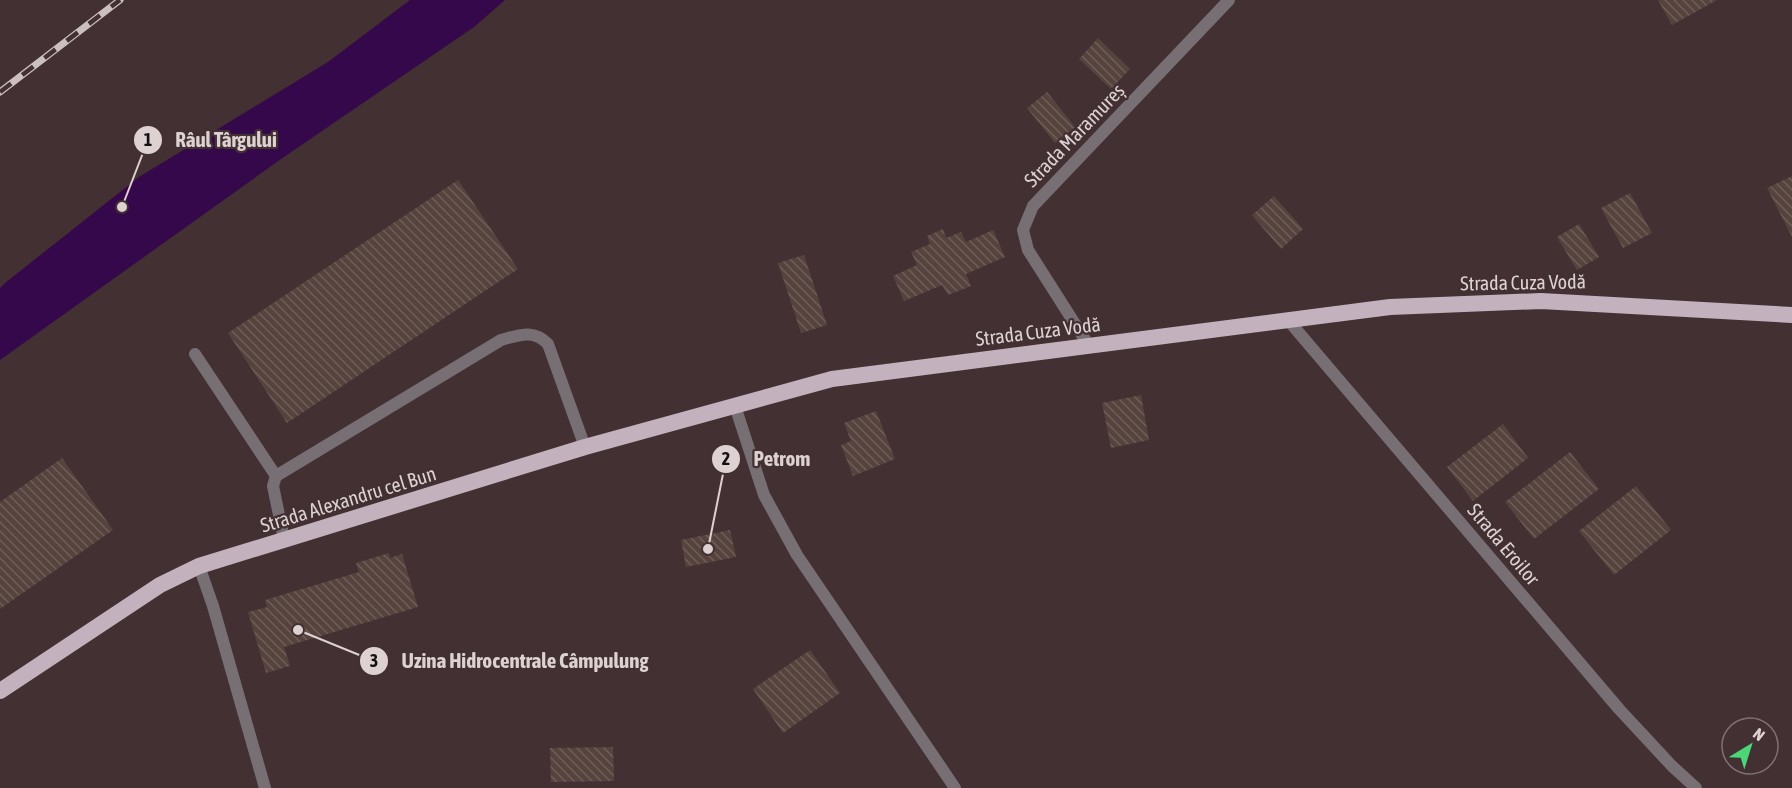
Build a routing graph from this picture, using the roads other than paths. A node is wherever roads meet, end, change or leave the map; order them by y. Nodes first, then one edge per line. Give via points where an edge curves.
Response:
1 (1229, 0) edge
2 (1792, 315) edge
3 (1288, 320) junction
4 (1089, 346) junction
5 (195, 354) dead end
6 (735, 406) junction
7 (585, 447) junction
8 (276, 476) junction
9 (284, 539) junction
10 (199, 566) junction
11 (0, 691) edge
12 (265, 788) edge
13 (955, 788) edge
14 (1696, 788) edge

1 - 4 street, Strada Maramureș via 1033,206 1023,230 1028,250
2 - 3 highway, Strada Cuza Vodă via 1541,301 1390,307
3 - 4 highway, Strada Cuza Vodă
3 - 14 street, Strada Eroilor via 1619,709
4 - 6 highway, Strada Cuza Vodă via 832,379
5 - 8 street
6 - 7 highway, Strada Alexandru cel Bun
6 - 13 street via 764,495 796,555
7 - 8 street via 548,344 539,335 528,333 501,340
7 - 9 highway, Strada Alexandru cel Bun
8 - 9 street via 273,486
9 - 10 highway, Strada Alexandru cel Bun
10 - 11 highway, Strada Alexandru cel Bun via 160,585
10 - 12 street

